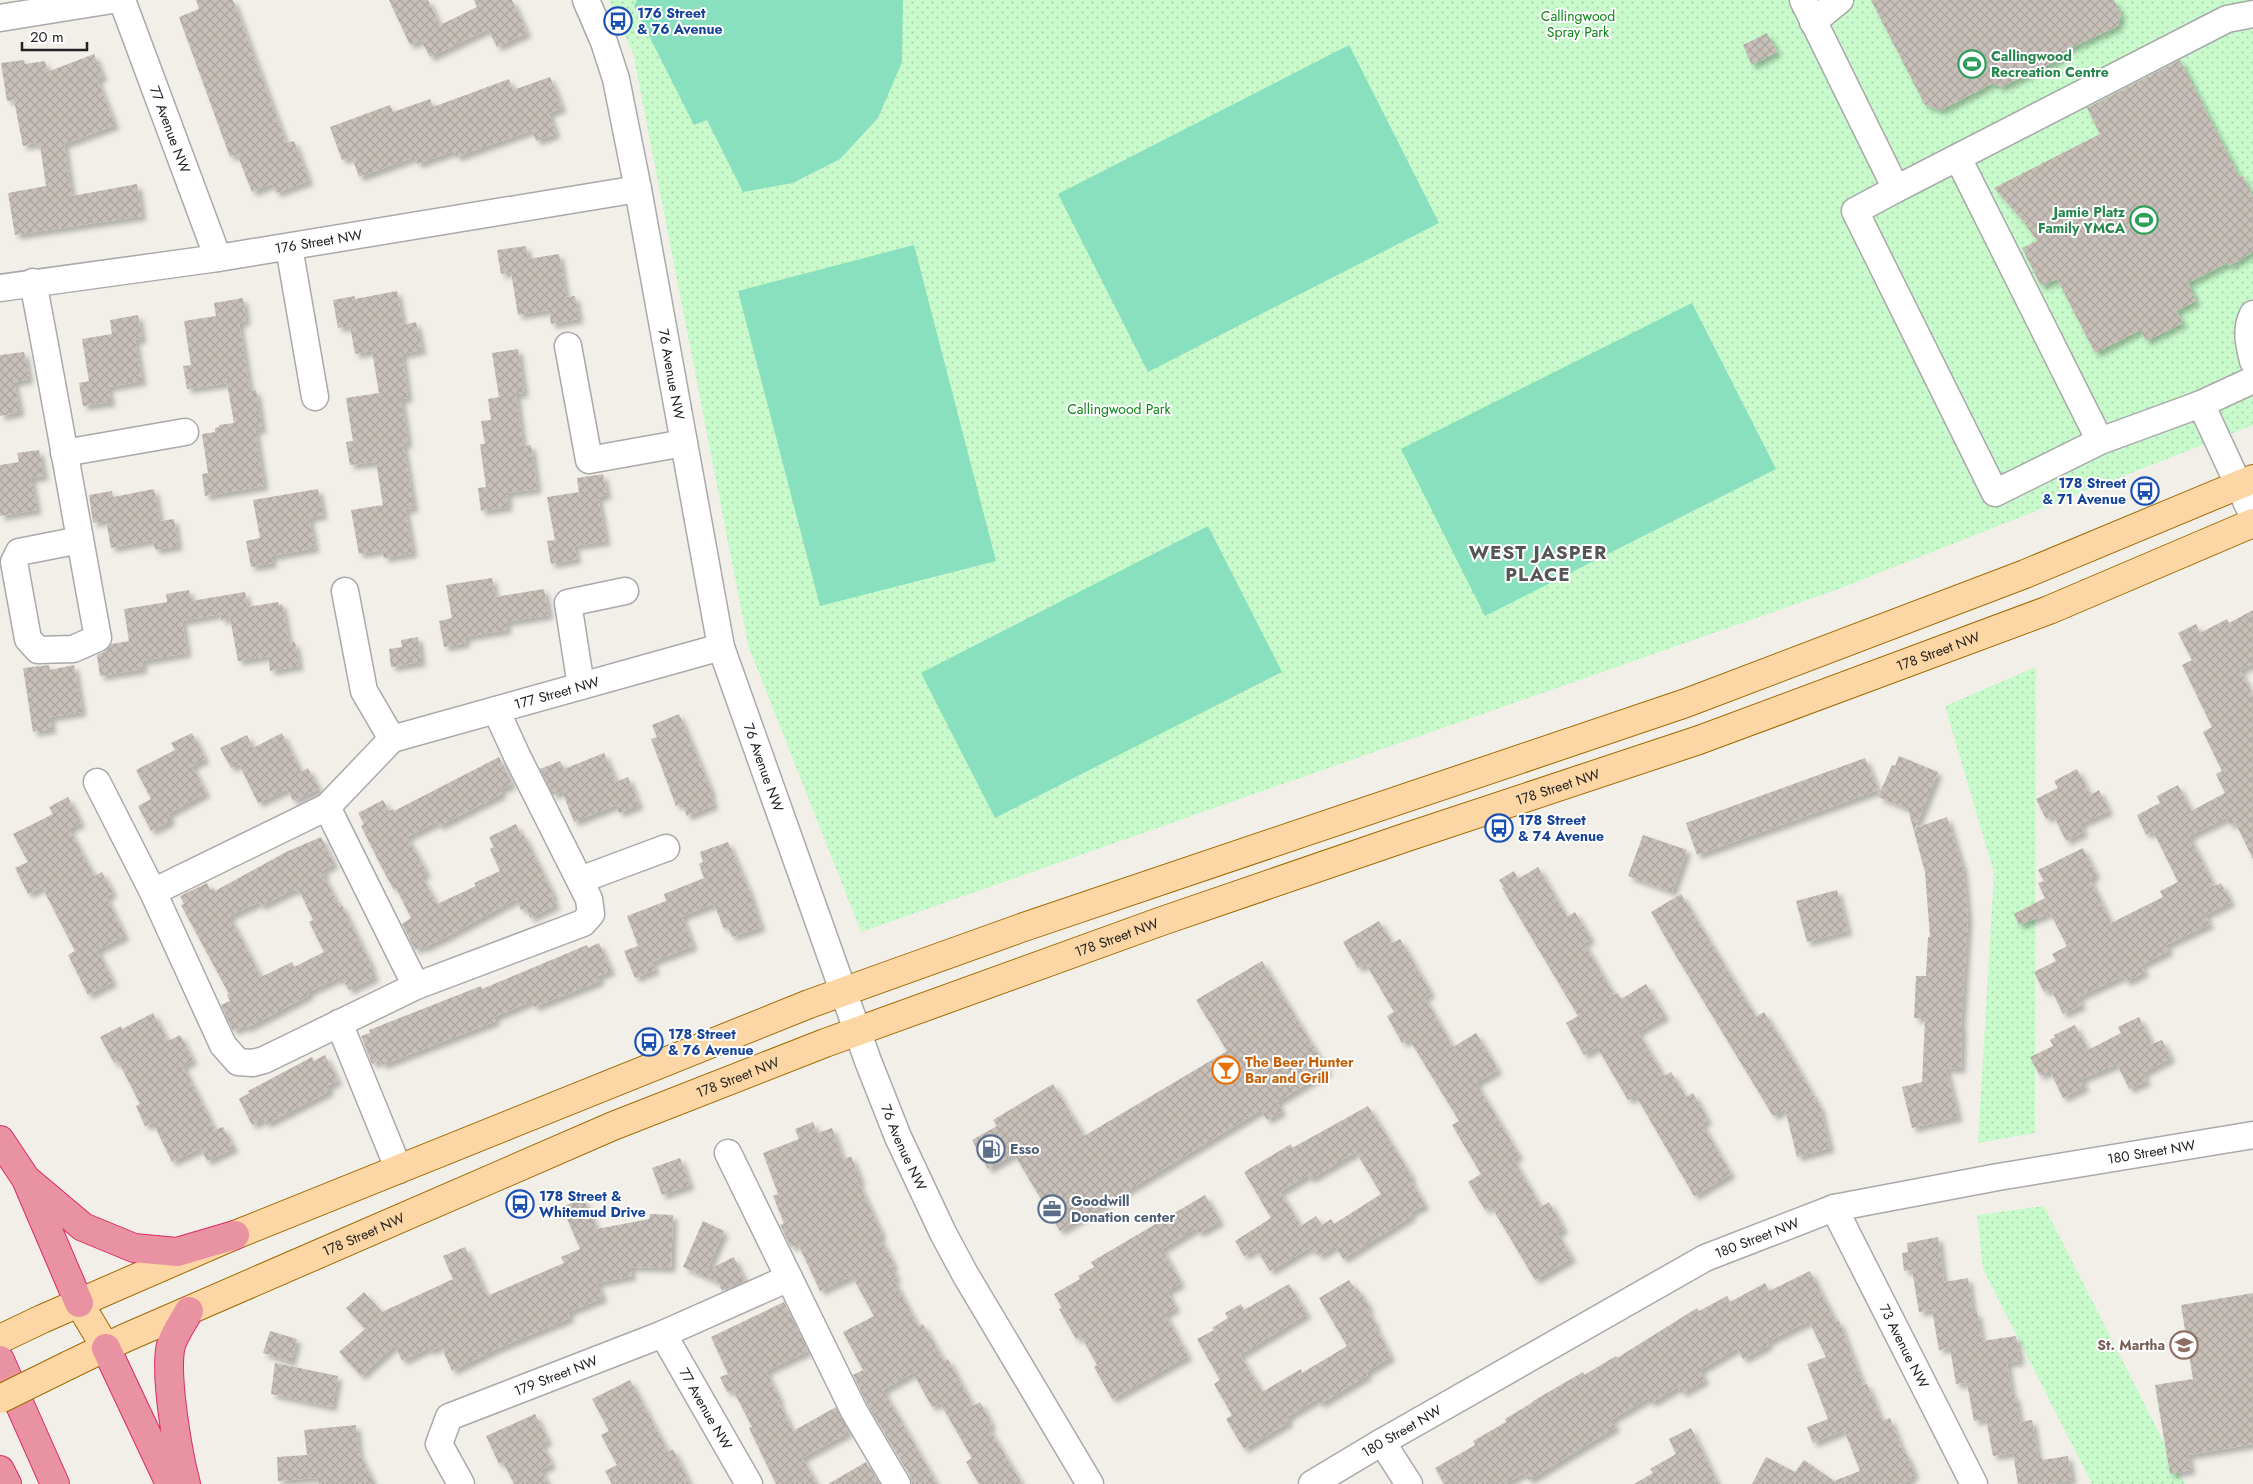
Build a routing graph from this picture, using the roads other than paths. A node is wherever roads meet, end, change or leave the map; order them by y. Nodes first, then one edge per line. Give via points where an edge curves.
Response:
1 (112, 0) edge
2 (122, 0) edge
3 (586, 0) edge
4 (1840, 0) edge
5 (1808, 11) edge
6 (0, 18) edge
7 (2251, 18) edge
8 (1958, 158) junction
9 (638, 189) junction
10 (1896, 189) junction
11 (289, 247) junction
12 (218, 258) junction
13 (33, 282) junction
14 (0, 288) edge
15 (2253, 314) edge
16 (568, 346) dead end
17 (2253, 361) edge
18 (2253, 380) edge
19 (314, 397) dead end
20 (2201, 404) junction
21 (185, 432) dead end
22 (2100, 442) junction
23 (684, 443) junction
24 (64, 453) junction
25 (2246, 482) edge
26 (2253, 516) edge
27 (2253, 523) edge
28 (80, 540) dead end
29 (345, 591) dead end
30 (625, 591) dead end
31 (721, 647) junction
32 (581, 686) junction
33 (1686, 703) junction
34 (496, 710) junction
35 (392, 739) junction
36 (1699, 740) junction
37 (97, 782) dead end
38 (327, 807) junction
39 (666, 848) dead end
40 (580, 880) junction
41 (153, 892) junction
42 (416, 986) junction
43 (844, 993) junction
44 (339, 1023) junction
45 (858, 1031) junction
46 (2240, 1130) edge
47 (0, 1140) edge
48 (728, 1153) dead end
49 (399, 1170) junction
50 (26, 1179) junction
51 (1834, 1208) junction
52 (235, 1235) junction
53 (789, 1278) junction
54 (79, 1302) junction
55 (189, 1311) junction
56 (663, 1334) junction
57 (0, 1339) edge
58 (106, 1348) junction
59 (0, 1360) edge
60 (0, 1399) edge
61 (1382, 1442) junction
62 (0, 1470) edge
63 (7, 1484) edge
64 (55, 1484) edge
65 (170, 1484) edge
66 (186, 1484) edge
67 (462, 1484) edge
68 (749, 1484) edge
69 (898, 1484) edge
70 (1090, 1484) edge
71 (1312, 1484) edge
72 (1409, 1484) edge
73 (1974, 1484) edge

1 - 6 street
2 - 12 street, 77 Avenue NW
3 - 9 street, 76 Avenue NW via 616,79
4 - 5 street
5 - 10 street
7 - 8 street via 2227,19
8 - 10 street
8 - 22 street
9 - 11 street, 176 Street NW
9 - 23 street, 76 Avenue NW
10 - 22 street via 1855,211 1995,492
11 - 12 street, 176 Street NW
11 - 19 street
12 - 13 street, 176 Street NW
13 - 14 street, 176 Street NW
13 - 24 street
15 - 17 street via 2248,323 2248,341
16 - 23 street via 589,460
18 - 20 street
20 - 22 street
20 - 25 street
21 - 24 street
23 - 31 street, 76 Avenue NW
24 - 28 street
25 - 26 street
25 - 33 main road via 2025,574
27 - 36 main road, 178 Street NW via 2049,610
29 - 35 street via 364,691
30 - 32 street via 568,603
31 - 32 street, 177 Street NW
31 - 43 street, 76 Avenue NW
32 - 34 street, 177 Street NW
33 - 36 main road
33 - 43 main road via 1030,925
34 - 35 street, 177 Street NW
34 - 40 street
35 - 38 street
36 - 45 main road, 178 Street NW via 1162,921
37 - 41 street
38 - 41 street
38 - 42 street
39 - 40 street
40 - 42 street via 589,899 591,914 583,923
41 - 44 street via 223,1045 238,1062 264,1060
42 - 44 street
43 - 45 street, 76 Avenue NW
43 - 49 main road via 674,1056
44 - 49 street
45 - 55 main road, 178 Street NW via 613,1126
45 - 70 street, 76 Avenue NW via 898,1137 943,1234 978,1299
46 - 51 street, 180 Street NW
47 - 50 highway
48 - 53 street
49 - 52 main road
50 - 52 highway via 83,1227 134,1248 177,1252
50 - 54 highway
51 - 61 street, 180 Street NW via 1705,1258
51 - 73 street, 73 Avenue NW
52 - 54 main road
53 - 56 street, 179 Street NW
53 - 69 street via 854,1410
54 - 57 main road
54 - 58 main road
55 - 58 main road, 178 Street NW
55 - 66 highway via 176,1332 169,1361
56 - 67 street, 179 Street NW via 449,1417 439,1444
56 - 68 street, 77 Avenue NW
58 - 60 main road, 178 Street NW, bridge
58 - 65 highway
59 - 64 highway
61 - 71 street, 180 Street NW
61 - 72 street
62 - 63 highway

